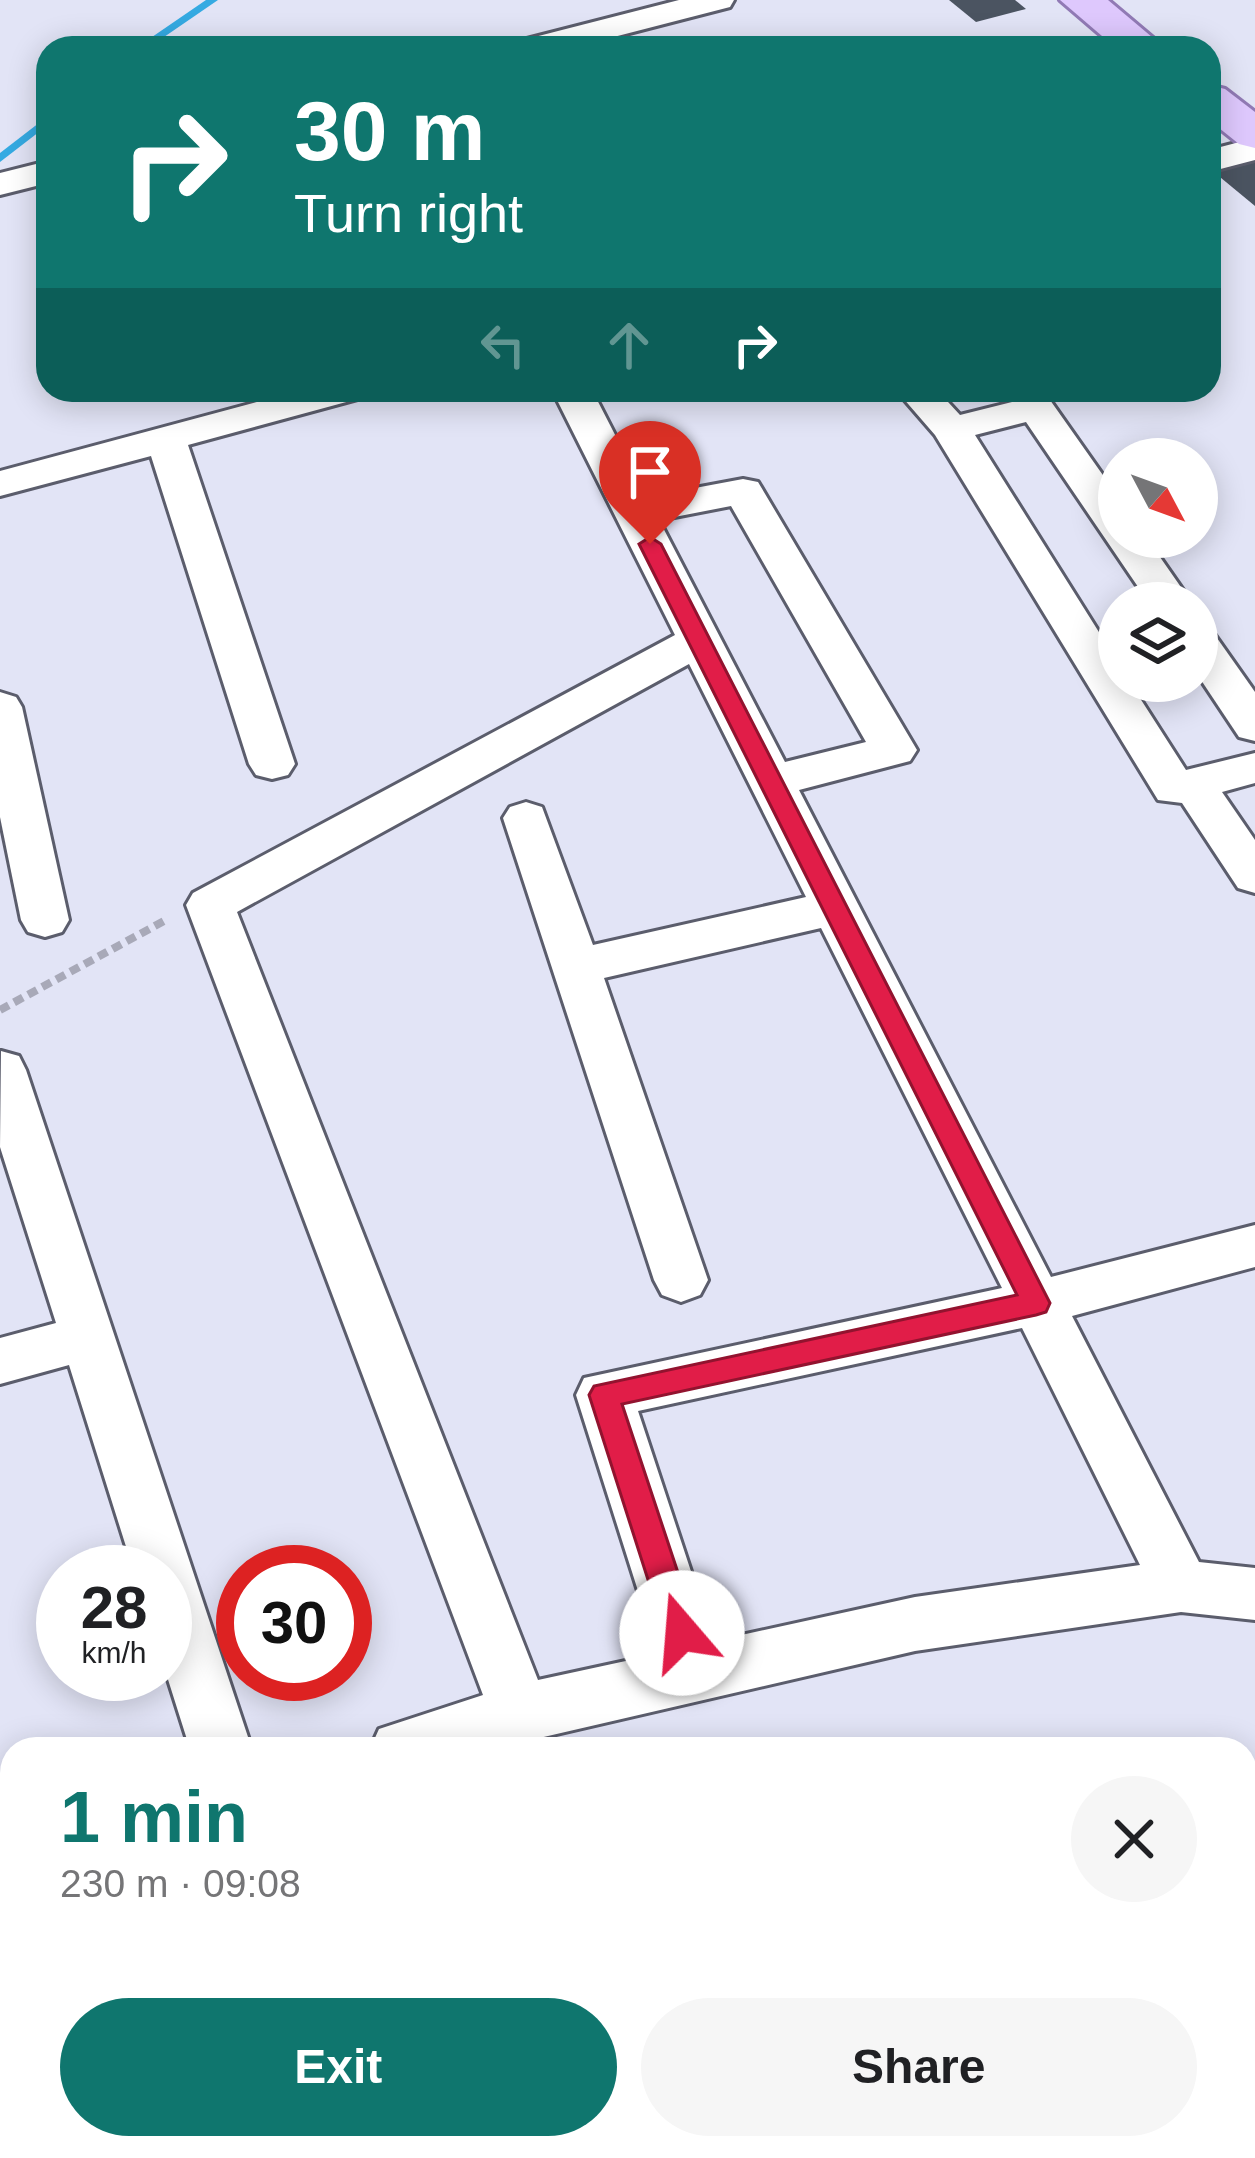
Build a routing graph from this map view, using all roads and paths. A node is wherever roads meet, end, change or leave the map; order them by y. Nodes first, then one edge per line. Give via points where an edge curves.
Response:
1 (718, 0) edge
2 (1081, 0) edge
3 (578, 36) edge
4 (1128, 36) edge
5 (1221, 107) edge
6 (1255, 134) edge
7 (1255, 149) edge
8 (1221, 158) edge
9 (36, 175) edge
10 (0, 184) edge
11 (304, 402) edge
12 (578, 402) edge
13 (927, 402) edge
14 (951, 429) junction
15 (166, 440) junction
16 (0, 484) edge
17 (1098, 498) edge
18 (633, 512) junction
19 (698, 641) junction
20 (1218, 671) edge
21 (0, 707) edge
22 (1255, 725) edge
23 (272, 764) dead end
24 (1255, 768) edge
25 (770, 782) junction
26 (1193, 784) junction
27 (526, 818) dead end
28 (1255, 876) edge
29 (210, 905) junction
30 (833, 908) junction
31 (45, 920) dead end
32 (575, 967) junction
33 (0, 1010) edge
34 (1, 1070) edge
35 (1255, 1246) edge
36 (681, 1280) dead end
37 (1036, 1303) junction
38 (87, 1337) junction
39 (0, 1361) edge
40 (155, 1545) edge
41 (1181, 1586) junction
42 (1255, 1594) edge
43 (192, 1660) edge
44 (694, 1672) junction
45 (520, 1712) junction
46 (217, 1737) edge
47 (440, 1737) edge

1 - 3 street
2 - 4 main road
5 - 6 main road
7 - 8 street
9 - 10 street
11 - 15 street
12 - 18 street
13 - 14 street
14 - 17 street via 1036,408
14 - 26 street via 1174,789
15 - 16 street
15 - 23 street
18 - 19 street
18 - 25 street via 743,491 893,750
19 - 25 street
19 - 29 street
20 - 22 street
21 - 31 street
24 - 26 street
25 - 30 street
26 - 28 street
27 - 32 street
29 - 33 path via 184,910
29 - 45 street
30 - 32 street
30 - 37 street
32 - 36 street
34 - 38 street
35 - 37 street
37 - 41 street
37 - 44 street via 604,1395
38 - 39 street
38 - 40 street
41 - 42 street
41 - 44 street via 915,1624
43 - 46 street
44 - 45 street
45 - 47 street

